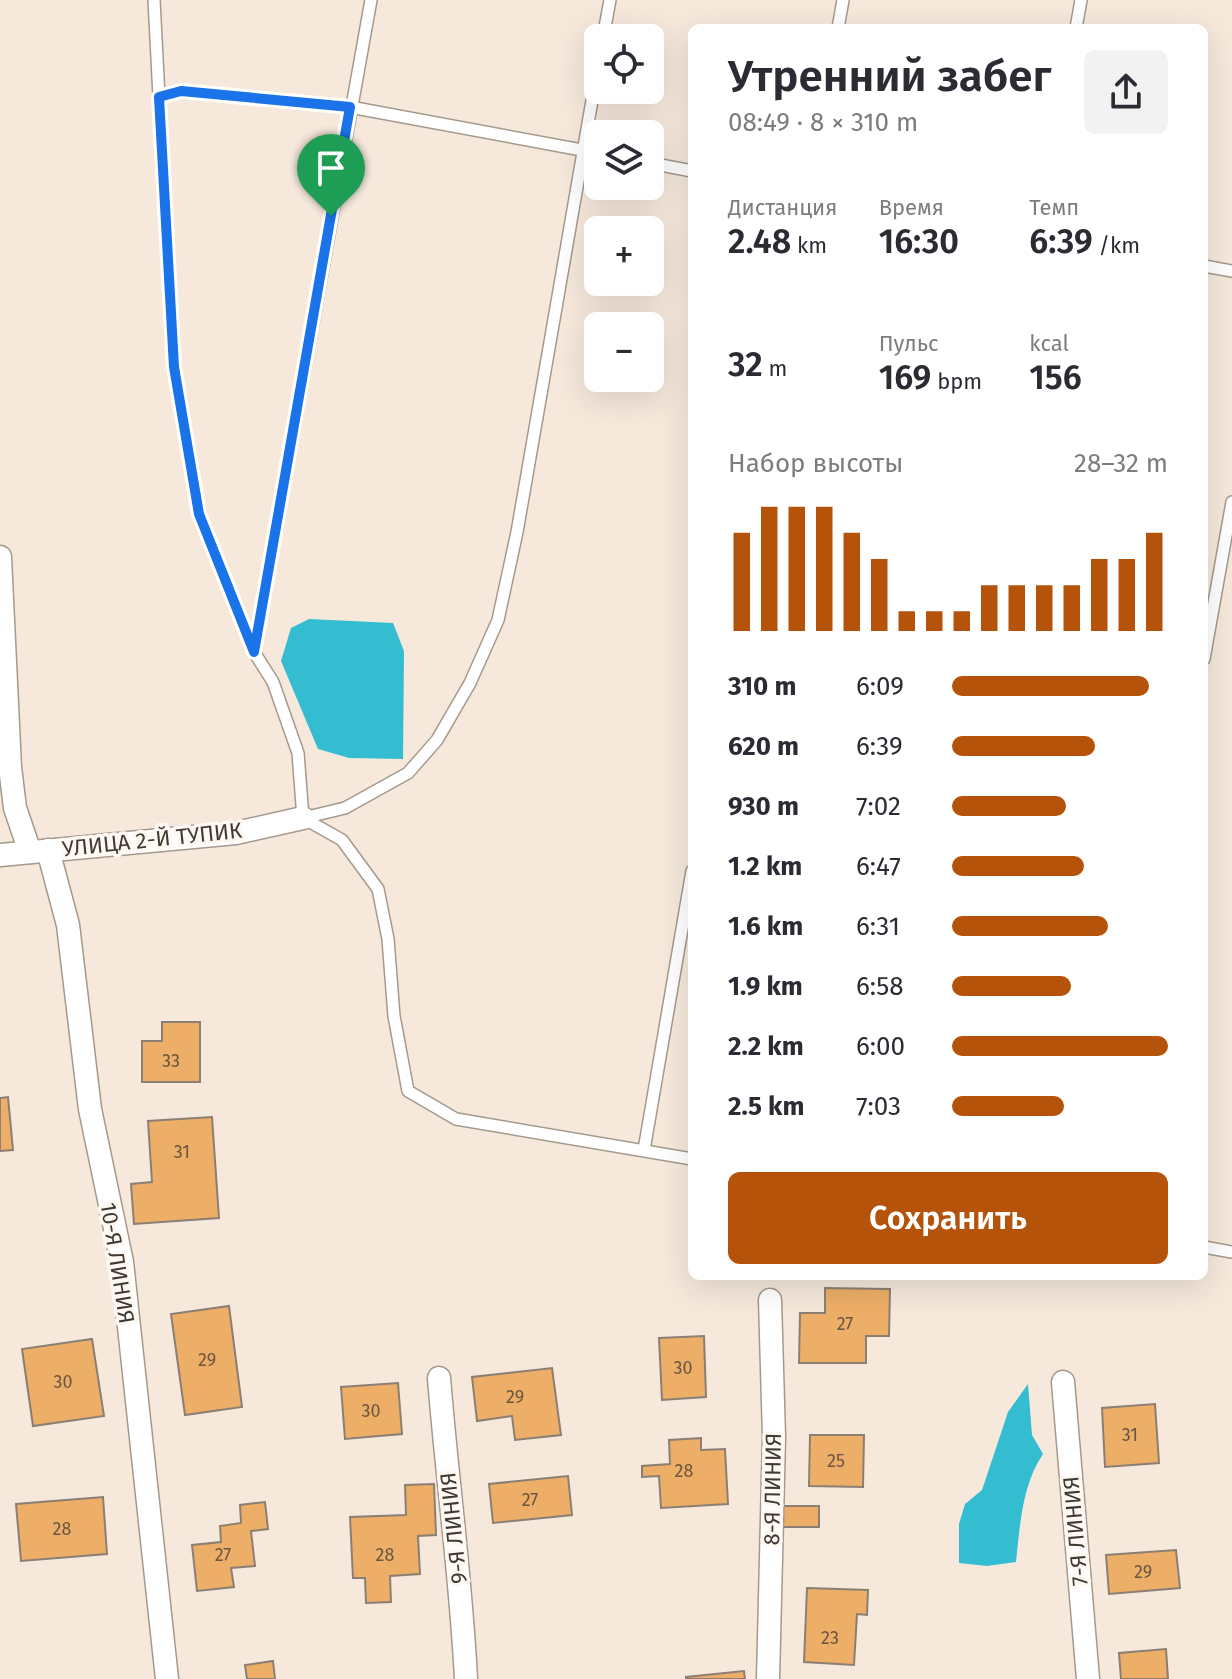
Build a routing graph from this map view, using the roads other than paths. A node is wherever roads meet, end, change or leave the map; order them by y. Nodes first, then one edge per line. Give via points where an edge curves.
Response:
1 (154, 0) edge
2 (371, 0) edge
3 (610, 0) edge
4 (843, 0) edge
5 (1081, 0) edge
6 (606, 24) edge
7 (839, 24) edge
8 (1077, 24) edge
9 (159, 97) junction
10 (591, 104) edge
11 (350, 107) junction
12 (583, 150) junction
13 (664, 166) edge
14 (688, 170) edge
15 (1208, 267) edge
16 (1232, 271) edge
17 (1232, 502) edge
18 (0, 557) edge
19 (1208, 637) edge
20 (254, 652) junction
21 (303, 818) junction
22 (39, 851) junction
23 (0, 855) edge
24 (688, 894) edge
25 (644, 1150) junction
26 (688, 1158) edge
27 (1208, 1248) edge
28 (1232, 1252) edge
29 (770, 1300) dead end
30 (439, 1378) dead end
31 (1063, 1382) dead end
32 (167, 1679) edge
33 (466, 1679) edge
34 (768, 1679) edge
35 (1088, 1679) edge

1 - 9 lane
2 - 11 lane
3 - 6 lane
4 - 7 lane
5 - 8 lane
9 - 11 lane via 181,91
9 - 20 lane via 174,367 199,514
10 - 12 lane
11 - 12 lane
11 - 20 lane
12 - 21 lane via 498,620 437,740 408,773 345,808
13 - 14 lane
15 - 16 lane
17 - 19 lane
18 - 22 street, 10-Я ЛИНИЯ via 15,808
20 - 21 lane via 273,682 298,753
21 - 22 street, УЛИЦА 2-Й ТУПИК via 236,833
21 - 25 lane via 342,840 378,889 408,1091 456,1119
22 - 23 street, УЛИЦА 2-Й ТУПИК
22 - 32 street, 10-Я ЛИНИЯ via 68,925 90,1109 122,1262
24 - 25 lane
25 - 26 lane
27 - 28 lane
29 - 34 street, 8-Я ЛИНИЯ via 774,1437
30 - 33 street, 9-Я ЛИНИЯ
31 - 35 street, 7-Я ЛИНИЯ

